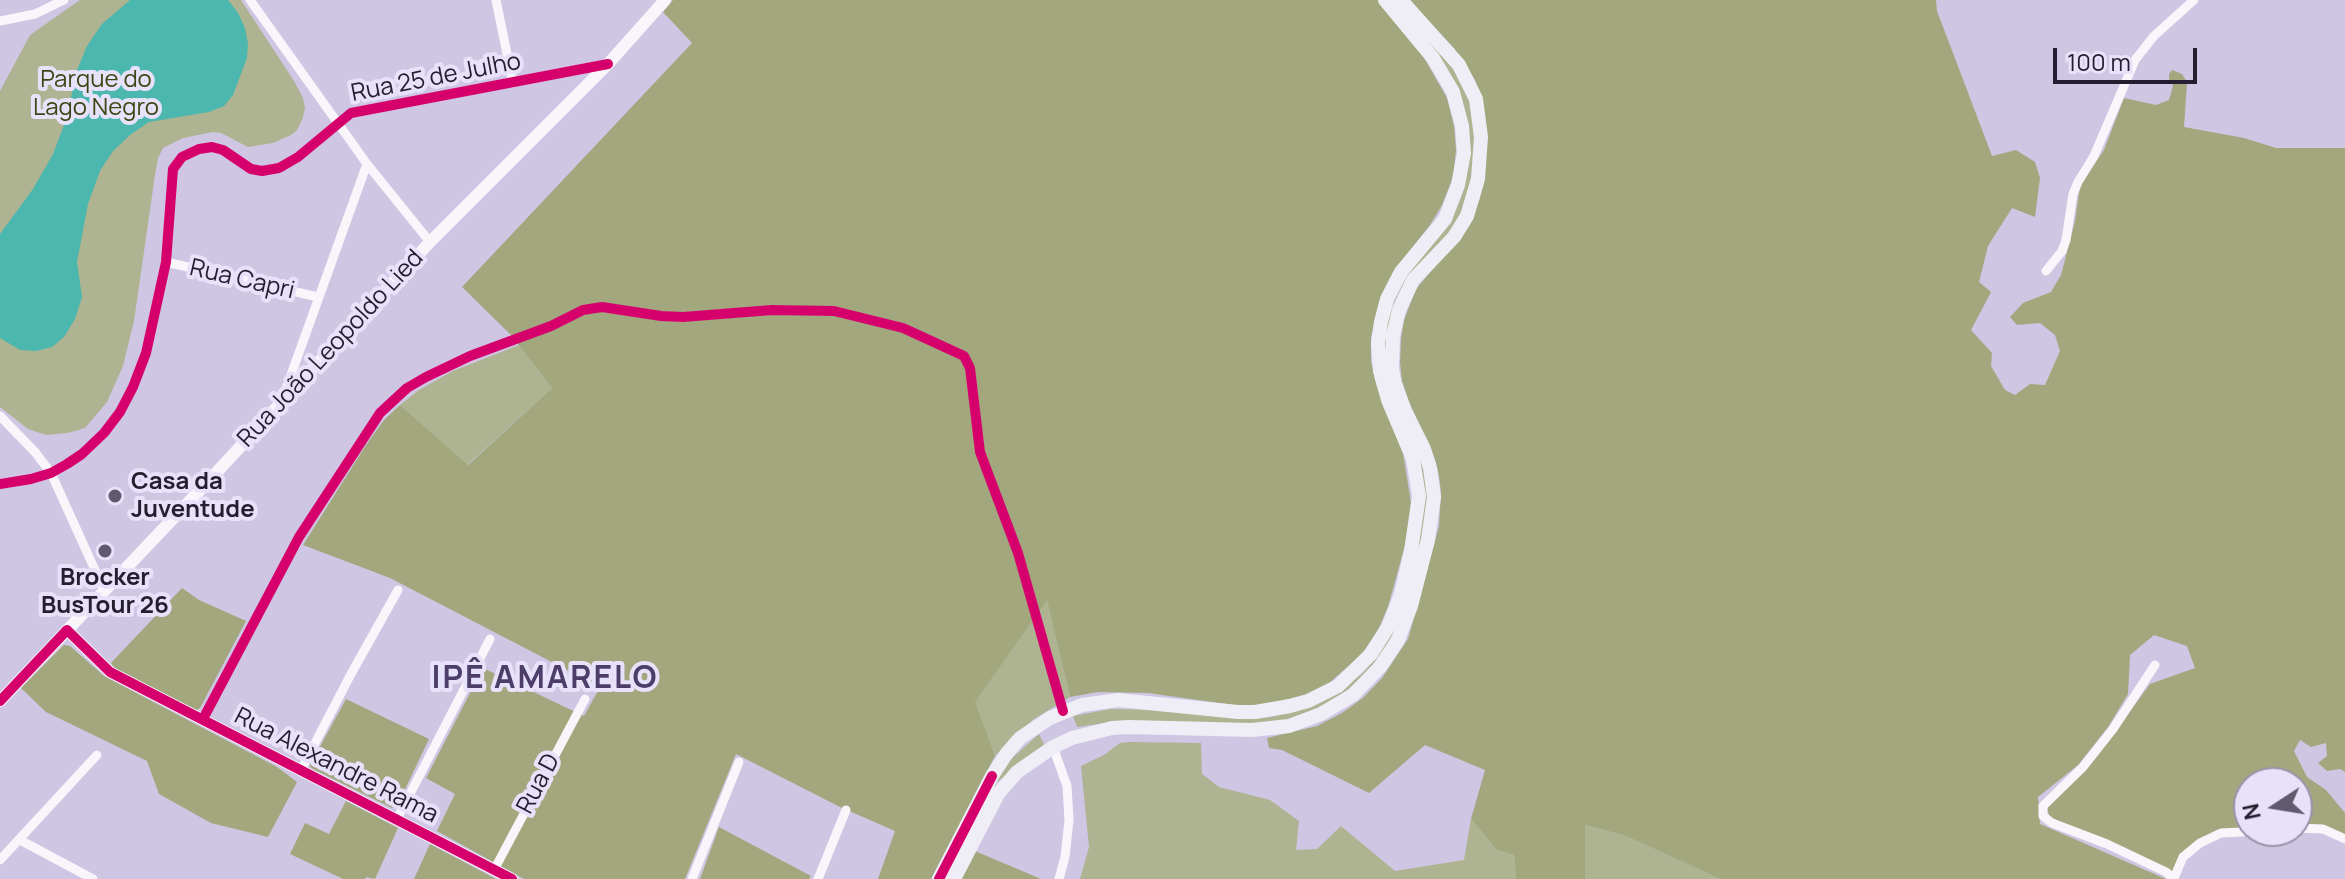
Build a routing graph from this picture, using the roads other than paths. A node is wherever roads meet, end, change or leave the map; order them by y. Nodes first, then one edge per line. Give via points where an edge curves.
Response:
1 (64, 0) edge
2 (250, 0) edge
3 (496, 0) edge
4 (665, 0) edge
5 (1385, 0) edge
6 (1401, 0) edge
7 (2194, 0) edge
8 (0, 21) edge
9 (608, 64) junction
10 (513, 83) junction
11 (339, 123) junction
12 (367, 164) junction
13 (430, 242) junction
14 (166, 262) junction
15 (2046, 271) dead end
16 (318, 297) junction
17 (282, 401) junction
18 (0, 416) edge
19 (51, 473) junction
20 (0, 484) edge
21 (398, 590) dead end
22 (105, 592) junction
23 (67, 630) junction
24 (490, 639) dead end
25 (2155, 665) dead end
26 (1, 697) edge
27 (585, 699) dead end
28 (1063, 711) junction
29 (203, 719) junction
30 (1043, 722) junction
31 (1072, 738) junction
32 (1053, 747) junction
33 (97, 755) dead end
34 (739, 762) dead end
35 (301, 770) junction
36 (846, 810) dead end
37 (397, 819) junction
38 (2313, 829) edge
39 (2233, 832) edge
40 (2345, 839) edge
41 (20, 840) junction
42 (0, 860) edge
43 (494, 870) junction
44 (93, 879) edge
45 (512, 879) edge
46 (692, 879) edge
47 (818, 879) edge
48 (939, 879) edge
49 (954, 879) edge
50 (1059, 879) edge
51 (2174, 879) edge

1 - 8 street via 35,14
2 - 11 street
3 - 10 street
4 - 9 street, Rua João Leopoldo Lied
5 - 28 main road via 1433,58 1453,92 1464,153 1445,219 1401,272 1381,322 1380,371 1413,459 1419,496 1392,619 1354,673 1308,701 1255,712 1118,700
6 - 31 main road via 1459,65 1476,99 1481,137 1478,179 1467,216 1413,280 1393,336 1395,384 1424,449 1434,497 1428,540 1398,640 1353,695 1289,726 1129,727
7 - 15 street via 2135,60 2073,194 2062,251
9 - 10 street, Rua 25 de Julho
9 - 13 street, Rua João Leopoldo Lied
10 - 11 street, Rua 25 de Julho via 351,113
11 - 12 street
11 - 14 street, Rua 25 de Julho via 279,168 251,169 212,147 182,157 173,169
12 - 13 street
12 - 16 street
13 - 17 street, Rua João Leopoldo Lied
14 - 16 street, Rua Capri
14 - 19 street, Rua 25 de Julho via 146,353 120,412 82,454
16 - 17 street
17 - 22 street, Rua João Leopoldo Lied
18 - 19 street
19 - 20 street, Rua 25 de Julho
19 - 22 street
21 - 35 street
22 - 23 street, Rua João Leopoldo Lied
23 - 26 street, Rua João Leopoldo Lied
23 - 29 street, Rua Alexandre Rama via 110,672
24 - 37 street
25 - 51 street via 2083,767 2049,797 2043,816
27 - 43 street, Rua D
28 - 29 street via 1018,553 980,452 964,356 903,328 834,311 683,317 602,307 583,310 426,377 380,413 299,537
28 - 30 main road
28 - 31 main road
29 - 35 street, Rua Alexandre Rama
30 - 32 main road
30 - 48 main road via 1020,738 992,776
31 - 32 main road
32 - 49 main road via 1017,772 998,794
32 - 50 street via 1067,786 1069,820
33 - 41 street
34 - 46 street
35 - 37 street, Rua Alexandre Rama
36 - 47 street
37 - 43 street, Rua Alexandre Rama
38 - 40 street
39 - 51 street via 2200,843 2183,857
41 - 42 street
41 - 44 street
43 - 45 street, Rua Alexandre Rama

